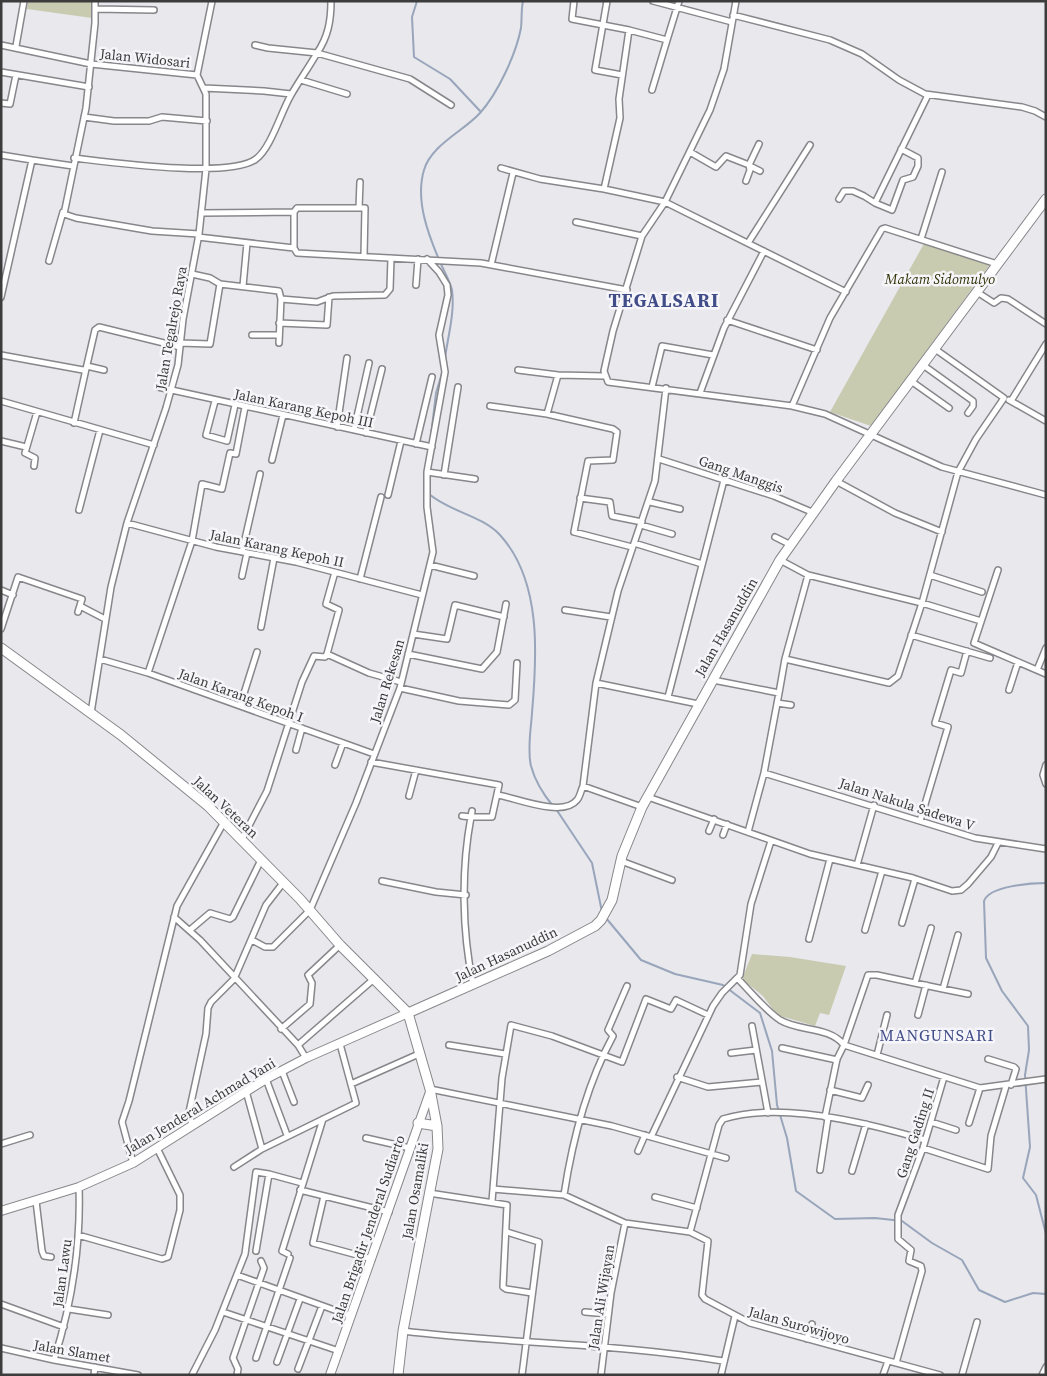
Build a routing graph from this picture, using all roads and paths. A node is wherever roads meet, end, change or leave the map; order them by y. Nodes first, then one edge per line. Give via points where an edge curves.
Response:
1 (24, 1) edge
2 (95, 1) edge
3 (212, 1) edge
4 (331, 1) edge
5 (574, 1) edge
6 (607, 1) edge
7 (653, 1) edge
8 (679, 1) edge
9 (736, 1) edge
10 (95, 9) junction
11 (677, 9) junction
12 (154, 10) dead end
13 (733, 15) junction
14 (732, 22) junction
15 (603, 24) junction
16 (629, 30) junction
17 (667, 40) junction
18 (1, 44) edge
19 (255, 45) dead end
20 (16, 46) junction
21 (317, 53) junction
22 (95, 64) junction
23 (1, 72) edge
24 (197, 74) junction
25 (16, 75) junction
26 (622, 75) junction
27 (301, 80) junction
28 (89, 87) junction
29 (204, 88) junction
30 (652, 90) dead end
31 (291, 94) junction
32 (347, 94) dead end
33 (928, 95) junction
34 (1, 102) edge
35 (451, 105) dead end
36 (84, 117) junction
37 (1046, 117) edge
38 (207, 121) junction
39 (759, 144) dead end
40 (810, 145) dead end
41 (901, 149) junction
42 (690, 152) junction
43 (1, 155) edge
44 (74, 158) junction
45 (32, 160) junction
46 (73, 166) junction
47 (749, 166) junction
48 (501, 168) dead end
49 (206, 169) junction
50 (760, 171) dead end
51 (942, 172) dead end
52 (513, 173) junction
53 (746, 181) dead end
54 (360, 182) dead end
55 (604, 189) junction
56 (1046, 198) edge
57 (838, 199) dead end
58 (665, 202) junction
59 (875, 203) junction
60 (359, 208) junction
61 (63, 212) junction
62 (294, 212) junction
63 (201, 213) junction
64 (576, 222) dead end
65 (198, 236) junction
66 (642, 236) junction
67 (921, 238) junction
68 (748, 243) junction
69 (247, 244) junction
70 (294, 248) junction
71 (764, 251) junction
72 (364, 256) junction
73 (392, 258) junction
74 (418, 258) junction
75 (430, 259) junction
76 (49, 261) dead end
77 (997, 264) junction
78 (491, 265) junction
79 (192, 274) junction
80 (220, 284) junction
81 (416, 285) dead end
82 (243, 286) junction
83 (627, 290) junction
84 (846, 292) junction
85 (977, 292) junction
86 (1, 297) edge
87 (329, 297) junction
88 (281, 299) junction
89 (728, 320) junction
90 (279, 323) junction
91 (1046, 324) edge
92 (252, 334) dead end
93 (279, 335) junction
94 (279, 343) dead end
95 (1046, 344) edge
96 (180, 345) junction
97 (935, 349) junction
98 (817, 350) junction
99 (1, 355) edge
100 (713, 355) junction
101 (347, 358) dead end
102 (369, 363) dead end
103 (923, 364) junction
104 (86, 367) junction
105 (382, 369) dead end
106 (104, 370) dead end
107 (518, 370) dead end
108 (558, 374) junction
109 (604, 376) junction
110 (432, 377) dead end
111 (911, 381) junction
112 (158, 387) dead end
113 (458, 387) dead end
114 (652, 387) junction
115 (666, 388) junction
116 (172, 390) junction
117 (700, 393) junction
118 (1004, 398) junction
119 (1, 401) edge
120 (215, 401) junction
121 (1011, 402) junction
122 (235, 405) junction
123 (490, 406) dead end
124 (792, 406) junction
125 (245, 407) junction
126 (949, 408) dead end
127 (37, 412) junction
128 (968, 413) dead end
129 (547, 414) junction
130 (283, 415) junction
131 (1046, 421) edge
132 (74, 423) junction
133 (337, 427) junction
134 (100, 430) junction
135 (354, 430) junction
136 (366, 433) junction
137 (870, 436) junction
138 (401, 440) junction
139 (1, 441) edge
140 (416, 444) junction
141 (154, 445) junction
142 (429, 446) junction
143 (26, 447) junction
144 (659, 459) junction
145 (272, 460) dead end
146 (34, 466) dead end
147 (427, 472) junction
148 (958, 472) junction
149 (260, 474) dead end
150 (444, 475) junction
151 (475, 479) dead end
152 (724, 480) junction
153 (836, 481) junction
154 (388, 495) dead end
155 (1046, 495) edge
156 (381, 498) dead end
157 (580, 498) junction
158 (650, 502) junction
159 (680, 509) dead end
160 (79, 510) dead end
161 (814, 513) junction
162 (127, 523) junction
163 (642, 524) junction
164 (942, 532) junction
165 (672, 534) dead end
166 (775, 537) dead end
167 (192, 541) junction
168 (633, 545) junction
169 (791, 545) junction
170 (244, 552) junction
171 (274, 558) junction
172 (780, 560) junction
173 (702, 564) junction
174 (430, 565) junction
175 (998, 570) dead end
176 (335, 572) junction
177 (808, 575) junction
178 (930, 575) junction
179 (242, 576) dead end
180 (474, 576) dead end
181 (360, 579) junction
182 (1, 590) edge
183 (982, 592) dead end
184 (13, 595) junction
185 (422, 595) junction
186 (922, 603) junction
187 (506, 604) dead end
188 (565, 610) dead end
189 (504, 617) junction
190 (611, 617) junction
191 (105, 619) junction
192 (981, 621) junction
193 (261, 627) dead end
194 (1, 629) edge
195 (413, 634) junction
196 (911, 634) junction
197 (1, 648) edge
198 (1046, 648) edge
199 (967, 651) junction
200 (257, 652) dead end
201 (326, 654) junction
202 (408, 654) junction
203 (990, 658) dead end
204 (100, 659) junction
205 (785, 659) junction
206 (1018, 662) junction
207 (517, 663) dead end
208 (1037, 670) junction
209 (148, 673) junction
210 (1046, 674) edge
211 (712, 680) junction
212 (596, 683) junction
213 (400, 685) junction
214 (1009, 690) dead end
215 (779, 693) junction
216 (668, 696) junction
217 (777, 703) junction
218 (698, 704) junction
219 (791, 705) dead end
220 (240, 706) junction
221 (91, 713) junction
222 (288, 724) junction
223 (302, 728) junction
224 (343, 743) junction
225 (296, 750) dead end
226 (374, 754) junction
227 (372, 762) junction
228 (1046, 764) edge
229 (335, 765) dead end
230 (416, 770) junction
231 (764, 772) junction
232 (1046, 784) edge
233 (583, 786) junction
234 (498, 795) junction
235 (409, 796) dead end
236 (648, 797) junction
237 (874, 805) junction
238 (642, 807) junction
239 (471, 814) junction
240 (462, 816) dead end
241 (714, 819) junction
242 (920, 821) junction
243 (224, 822) junction
244 (727, 824) junction
245 (709, 831) dead end
246 (748, 832) junction
247 (723, 835) dead end
248 (242, 839) junction
249 (771, 841) junction
250 (998, 843) junction
251 (1046, 849) edge
252 (830, 859) junction
253 (261, 860) junction
254 (621, 861) junction
255 (857, 865) junction
256 (882, 871) junction
257 (915, 879) junction
258 (672, 880) dead end
259 (382, 881) dead end
260 (283, 883) junction
261 (466, 896) junction
262 (310, 910) junction
263 (174, 918) junction
264 (902, 923) dead end
265 (931, 928) dead end
266 (190, 930) junction
267 (865, 930) dead end
268 (958, 935) dead end
269 (809, 939) dead end
270 (252, 940) junction
271 (340, 945) junction
272 (375, 978) junction
273 (234, 979) junction
274 (738, 980) junction
275 (915, 983) junction
276 (473, 984) junction
277 (926, 985) junction
278 (627, 986) dead end
279 (944, 989) junction
280 (968, 994) dead end
281 (408, 1013) junction
282 (708, 1015) junction
283 (887, 1015) dead end
284 (918, 1015) dead end
285 (752, 1026) dead end
286 (281, 1029) junction
287 (340, 1044) junction
288 (298, 1045) junction
289 (449, 1045) dead end
290 (844, 1045) junction
291 (782, 1048) dead end
292 (756, 1050) junction
293 (731, 1053) dead end
294 (421, 1054) junction
295 (506, 1054) junction
296 (603, 1055) junction
297 (877, 1055) junction
298 (306, 1058) junction
299 (988, 1059) dead end
300 (837, 1060) junction
301 (282, 1071) junction
302 (678, 1077) junction
303 (944, 1077) junction
304 (266, 1079) junction
305 (1046, 1079) edge
306 (762, 1082) junction
307 (351, 1084) junction
308 (868, 1085) dead end
309 (1009, 1086) junction
310 (980, 1088) junction
311 (430, 1090) junction
312 (830, 1090) junction
313 (246, 1091) junction
314 (294, 1102) dead end
315 (500, 1103) junction
316 (771, 1113) junction
317 (826, 1117) junction
318 (581, 1119) junction
319 (323, 1120) junction
320 (931, 1122) junction
321 (418, 1123) junction
322 (969, 1123) dead end
323 (866, 1124) junction
324 (192, 1125) junction
325 (437, 1126) junction
326 (956, 1130) dead end
327 (30, 1135) dead end
328 (287, 1135) junction
329 (645, 1135) junction
330 (651, 1136) junction
331 (366, 1138) dead end
332 (925, 1140) junction
333 (1, 1144) edge
334 (157, 1148) junction
335 (410, 1148) junction
336 (923, 1148) junction
337 (262, 1149) junction
338 (638, 1151) dead end
339 (712, 1154) junction
340 (726, 1158) dead end
341 (132, 1163) junction
342 (234, 1167) dead end
343 (820, 1170) dead end
344 (852, 1171) dead end
345 (269, 1174) junction
346 (302, 1183) junction
347 (79, 1187) junction
348 (493, 1189) junction
349 (300, 1190) junction
350 (429, 1192) junction
351 (564, 1195) junction
352 (324, 1196) junction
353 (656, 1197) dead end
354 (36, 1201) junction
355 (492, 1201) junction
356 (697, 1208) junction
357 (1, 1211) edge
358 (389, 1212) junction
359 (625, 1223) junction
360 (507, 1232) junction
361 (690, 1232) junction
362 (78, 1235) junction
363 (256, 1251) dead end
364 (51, 1257) dead end
365 (372, 1259) junction
366 (261, 1261) dead end
367 (234, 1264) dead end
368 (240, 1266) junction
369 (237, 1275) junction
370 (258, 1283) junction
371 (278, 1290) junction
372 (532, 1293) junction
373 (300, 1299) junction
374 (1, 1304) edge
375 (322, 1306) junction
376 (69, 1309) junction
377 (223, 1312) junction
378 (585, 1312) dead end
379 (608, 1314) junction
380 (108, 1315) dead end
381 (351, 1316) junction
382 (735, 1316) junction
383 (245, 1320) junction
384 (977, 1322) dead end
385 (812, 1324) dead end
386 (266, 1327) junction
387 (64, 1328) junction
388 (403, 1331) junction
389 (288, 1334) junction
390 (807, 1339) junction
391 (308, 1342) junction
392 (525, 1342) junction
393 (604, 1347) junction
394 (1, 1348) edge
395 (339, 1351) junction
396 (256, 1358) dead end
397 (54, 1360) junction
398 (724, 1361) junction
399 (888, 1361) junction
400 (277, 1362) dead end
401 (896, 1363) junction
402 (95, 1367) junction
403 (1046, 1367) edge
404 (298, 1369) dead end
405 (94, 1375) edge
406 (138, 1375) edge
407 (192, 1375) edge
408 (237, 1375) edge
409 (330, 1375) edge
410 (398, 1375) edge
411 (522, 1375) edge
412 (601, 1375) edge
413 (721, 1375) edge
414 (884, 1375) edge
415 (940, 1375) edge
416 (962, 1375) edge
417 (1042, 1375) edge

1 - 20 street
2 - 10 street
3 - 24 street
4 - 21 street via 331,22
5 - 15 street via 572,19
6 - 15 street
7 - 11 street
8 - 11 street
9 - 13 street
10 - 12 street
10 - 22 street
11 - 14 street
11 - 17 street
13 - 14 street
13 - 33 street via 830,40 862,54 899,80
14 - 42 street via 724,69
15 - 16 street
15 - 26 street via 594,70
16 - 17 street
16 - 26 street
17 - 30 street
18 - 20 street, Jalan Widosari
19 - 21 street
20 - 22 street, Jalan Widosari
21 - 27 street
21 - 35 street via 410,79
22 - 24 street, Jalan Widosari
22 - 28 street
23 - 25 street
24 - 29 street, Jalan Tegalrejo Raya
25 - 28 street
25 - 34 street via 10,104
26 - 55 street via 620,118
27 - 31 street
27 - 32 street
28 - 36 street
29 - 31 street
29 - 38 street, Jalan Tegalrejo Raya
31 - 49 street via 256,159 245,164
33 - 37 street via 1022,108
33 - 41 street
36 - 38 street via 114,121 162,117
36 - 44 street
38 - 49 street, Jalan Tegalrejo Raya
39 - 47 street
40 - 68 street
41 - 59 street
41 - 59 street via 918,158 918,166 912,177 903,180 892,210
42 - 47 street via 716,167 726,156
42 - 58 street
43 - 45 street
44 - 46 street
44 - 49 street
45 - 46 street
45 - 86 street
46 - 61 street
47 - 50 street
47 - 53 street
48 - 52 street
49 - 63 street, Jalan Tegalrejo Raya
51 - 67 street
52 - 55 street
52 - 78 street
54 - 60 street
55 - 58 street
56 - 77 main road, Jalan Hasanuddin
57 - 59 street via 847,190
58 - 66 street
58 - 68 street
60 - 62 street via 297,208
60 - 72 street via 366,208
61 - 65 street via 76,218
61 - 76 street
62 - 63 street
62 - 70 street
63 - 65 street, Jalan Tegalrejo Raya
64 - 66 street
65 - 69 street
65 - 79 street, Jalan Tegalrejo Raya
66 - 83 street
67 - 77 street
67 - 84 street via 882,229
68 - 71 street
69 - 70 street
69 - 82 street
70 - 72 street via 298,253
71 - 84 street
71 - 89 street
72 - 73 street
73 - 74 street
73 - 87 street via 388,294
74 - 75 street
74 - 81 street
75 - 78 street
75 - 142 street, Jalan Rekesan via 447,285 448,294 440,335 445,372 443,389
77 - 85 main road, Jalan Hasanuddin
78 - 83 street
79 - 80 street
79 - 96 street, Jalan Tegalrejo Raya
80 - 82 street
80 - 96 street via 210,344
82 - 88 street via 278,291
83 - 109 street via 613,331
84 - 98 street via 830,318
85 - 91 street via 994,303 1005,298
85 - 97 main road, Jalan Hasanuddin
87 - 88 street via 317,302
87 - 90 street via 327,326
88 - 90 street
89 - 98 street
89 - 100 street
90 - 93 street
92 - 93 street
93 - 94 street
95 - 121 street
96 - 104 street via 99,327 95,330
96 - 116 street, Jalan Tegalrejo Raya
97 - 103 main road, Jalan Hasanuddin
97 - 118 street
98 - 124 street
99 - 104 street via 76,370
100 - 114 street via 662,346
100 - 117 street
101 - 133 street
102 - 135 street
103 - 111 main road, Jalan Hasanuddin
103 - 128 street via 973,401
104 - 106 street
104 - 132 street
105 - 136 street
107 - 108 street
108 - 109 street
108 - 129 street
109 - 114 street via 612,384
110 - 140 street
111 - 126 street
111 - 137 main road, Jalan Hasanuddin
112 - 116 street, Jalan Karang Kepoh III
113 - 150 street
114 - 115 street
115 - 117 street
115 - 144 street
116 - 120 street, Jalan Karang Kepoh III
116 - 141 street, Jalan Tegalrejo Raya
117 - 124 street
118 - 121 street
118 - 148 street
119 - 127 street
120 - 122 street, Jalan Karang Kepoh III
120 - 122 street via 206,435 227,441
121 - 131 street
122 - 125 street, Jalan Karang Kepoh III
123 - 129 street
124 - 137 street via 825,414
125 - 130 street, Jalan Karang Kepoh III
125 - 167 street via 236,454 230,453 222,488 202,484
127 - 132 street
127 - 143 street
129 - 157 street via 617,432 613,460 588,461
130 - 133 street, Jalan Karang Kepoh III
130 - 145 street
132 - 134 street
133 - 135 street, Jalan Karang Kepoh III
134 - 141 street
134 - 160 street
135 - 136 street, Jalan Karang Kepoh III
136 - 138 street, Jalan Karang Kepoh III
137 - 148 street
137 - 153 main road, Jalan Hasanuddin
138 - 140 street, Jalan Karang Kepoh III
138 - 154 street
139 - 143 street
140 - 142 street, Jalan Karang Kepoh III
141 - 162 street, Jalan Tegalrejo Raya
142 - 147 street, Jalan Rekesan
143 - 146 street via 26,454 35,459
144 - 152 street, Gang Manggis
144 - 158 street
147 - 150 street
147 - 174 street, Jalan Rekesan via 433,552
148 - 155 street
148 - 164 street
149 - 170 street
150 - 151 street
152 - 161 street, Gang Manggis
152 - 173 street
153 - 161 main road, Jalan Hasanuddin
153 - 164 street via 894,512
156 - 181 street
157 - 163 street via 610,502 612,516
157 - 168 street via 574,533
158 - 159 street
158 - 163 street
161 - 169 main road, Jalan Hasanuddin
162 - 167 street, Jalan Karang Kepoh II
162 - 191 street, Jalan Tegalrejo Raya
163 - 165 street
163 - 168 street
164 - 178 street
166 - 169 street
167 - 170 street, Jalan Karang Kepoh II
167 - 209 street
168 - 173 street
168 - 190 street
169 - 172 main road, Jalan Hasanuddin
170 - 171 street, Jalan Karang Kepoh II
170 - 179 street
171 - 176 street, Jalan Karang Kepoh II
171 - 193 street
172 - 177 street
172 - 211 main road, Jalan Hasanuddin
173 - 216 street
174 - 180 street
174 - 185 street, Jalan Rekesan
175 - 192 street
176 - 181 street, Jalan Karang Kepoh II
176 - 201 street via 326,604 339,610
177 - 186 street
177 - 205 street
178 - 183 street
178 - 186 street
181 - 185 street, Jalan Karang Kepoh II
182 - 184 street
184 - 191 street via 20,577 82,599 79,609
184 - 194 street
185 - 195 street, Jalan Rekesan
186 - 192 street
186 - 196 street
187 - 189 street
188 - 190 street
189 - 195 street via 455,606 447,639
189 - 202 street via 497,652 482,668
190 - 212 street
191 - 204 street, Jalan Tegalrejo Raya
192 - 206 street via 974,643
195 - 202 street, Jalan Rekesan
196 - 199 street
196 - 205 street via 898,676 889,683
197 - 221 main road, Jalan Veteran
198 - 208 street
199 - 203 street
199 - 242 street via 961,673 951,670 935,723 948,727
200 - 220 street
201 - 213 street
201 - 222 street via 325,657 315,655 312,658
202 - 213 street, Jalan Rekesan
204 - 209 street, Jalan Karang Kepoh I
204 - 221 street, Jalan Tegalrejo Raya
205 - 215 street
206 - 208 street
206 - 214 street
207 - 213 street via 516,700 509,706 459,701
208 - 210 street
209 - 220 street, Jalan Karang Kepoh I
211 - 215 street
211 - 218 main road, Jalan Hasanuddin
212 - 216 street
212 - 233 street
213 - 226 street, Jalan Rekesan
215 - 217 street
216 - 218 street
217 - 219 street
217 - 231 street
218 - 236 main road, Jalan Hasanuddin
220 - 222 street, Jalan Karang Kepoh I
221 - 243 main road, Jalan Veteran
222 - 223 street, Jalan Karang Kepoh I
222 - 248 street via 267,791
223 - 224 street, Jalan Karang Kepoh I
223 - 225 street
224 - 226 street, Jalan Karang Kepoh I
224 - 229 street
226 - 227 street, Jalan Rekesan
227 - 230 street
227 - 262 street, Jalan Rekesan
228 - 232 street via 1043,775
230 - 234 street via 498,785
230 - 235 street
231 - 237 street, Jalan Nakula Sadewa V
231 - 246 street
233 - 234 street via 572,804 546,808
233 - 238 street
234 - 239 street via 492,817
236 - 238 main road, Jalan Hasanuddin
236 - 241 street
237 - 242 street, Jalan Nakula Sadewa V
237 - 255 street
238 - 254 main road, Jalan Hasanuddin
239 - 240 street
239 - 261 street via 466,842
241 - 244 street
241 - 245 street
242 - 250 street, Jalan Nakula Sadewa V
243 - 248 main road, Jalan Veteran
243 - 263 street via 190,881
244 - 246 street
244 - 247 street
246 - 249 street
248 - 253 main road, Jalan Veteran
249 - 252 street
249 - 274 street via 751,904
250 - 251 street, Jalan Nakula Sadewa V
250 - 257 street via 991,857 961,890 952,891
252 - 255 street
252 - 269 street
253 - 260 main road, Jalan Veteran
253 - 266 street via 233,917 208,913
254 - 258 street
254 - 276 main road, Jalan Hasanuddin via 608,910 587,932
255 - 256 street
256 - 257 street
256 - 267 street
257 - 264 street
259 - 261 street
260 - 262 main road, Jalan Veteran
260 - 270 street via 266,905
261 - 276 street via 468,958
262 - 270 street via 273,946 265,947
262 - 271 main road, Jalan Veteran
263 - 266 street
263 - 341 street via 122,1122
265 - 275 street
266 - 273 street
268 - 279 street
270 - 273 street
271 - 272 main road, Jalan Veteran
271 - 286 street via 308,975 312,983 310,1004
272 - 281 main road, Jalan Veteran
272 - 288 street
273 - 286 street
273 - 324 street via 211,1002 207,1011 206,1034 189,1112
274 - 282 street via 722,993
274 - 290 street via 779,1019 836,1037
275 - 277 street
275 - 290 street via 868,975
276 - 281 main road, Jalan Hasanuddin
277 - 279 street
277 - 284 street
278 - 296 street via 608,1030 613,1036
279 - 280 street
281 - 287 main road, Jalan Jenderal Achmad Yani
281 - 294 main road, Jalan Osamaliki
282 - 296 street via 676,1000 671,1009 646,1000 623,1062
282 - 302 street
283 - 297 street
285 - 292 street
286 - 288 street
287 - 298 main road, Jalan Jenderal Achmad Yani
287 - 307 street
288 - 298 street
289 - 295 street
290 - 297 street
290 - 300 street
291 - 300 street
292 - 293 street
292 - 306 street
294 - 307 street
294 - 311 main road, Jalan Osamaliki
295 - 296 street via 511,1025
295 - 315 street
296 - 318 street
297 - 303 street
298 - 301 main road, Jalan Jenderal Achmad Yani
299 - 309 street via 1014,1066
300 - 312 street
301 - 304 main road, Jalan Jenderal Achmad Yani
301 - 314 street
302 - 306 street via 708,1087
302 - 330 street
303 - 310 street
303 - 320 street, Gang Gading II
304 - 313 main road, Jalan Jenderal Achmad Yani
304 - 328 street
305 - 309 street
306 - 316 street
307 - 319 street via 356,1103
308 - 312 street via 862,1098
309 - 310 street
309 - 336 street via 991,1136 988,1169
310 - 322 street
311 - 315 street
311 - 321 main road, Jalan Brigadir Jenderal Sudiarto
311 - 325 main road, Jalan Osamaliki
312 - 317 street
313 - 324 main road, Jalan Jenderal Achmad Yani
313 - 337 street
315 - 318 street
315 - 348 street
316 - 317 street
316 - 339 street via 723,1119 718,1125
317 - 323 street
317 - 343 street
318 - 329 street
318 - 351 street via 566,1174
319 - 328 street
319 - 346 street
320 - 326 street
320 - 332 street, Gang Gading II
321 - 325 main road
321 - 335 main road, Jalan Brigadir Jenderal Sudiarto
323 - 332 street
323 - 344 street
324 - 334 main road, Jalan Jenderal Achmad Yani
325 - 350 main road, Jalan Osamaliki via 438,1149
327 - 333 street
328 - 337 street
329 - 330 street
329 - 338 street
330 - 339 street
331 - 335 street
332 - 336 street, Gang Gading II
334 - 341 main road, Jalan Jenderal Achmad Yani
334 - 362 street via 180,1195 180,1210 168,1257 162,1259
335 - 358 main road, Jalan Brigadir Jenderal Sudiarto
336 - 401 street, Gang Gading II via 898,1215 899,1241 911,1250 909,1261 921,1266 922,1271
337 - 342 street
339 - 340 street
339 - 356 street
341 - 347 main road, Jalan Jenderal Achmad Yani
345 - 346 street
345 - 363 street
345 - 368 street via 256,1172 246,1249
346 - 349 street
347 - 354 main road, Jalan Jenderal Achmad Yani
347 - 362 street, Jalan Lawu
348 - 351 street
348 - 355 street
349 - 352 street
349 - 371 street via 282,1251 289,1256
350 - 355 street
350 - 388 main road, Jalan Osamaliki
351 - 359 street
352 - 358 street
352 - 365 street via 313,1243
353 - 356 street
354 - 357 main road, Jalan Jenderal Achmad Yani
354 - 364 street via 42,1251 44,1256
355 - 360 street via 508,1206
356 - 361 street
358 - 365 main road, Jalan Brigadir Jenderal Sudiarto
359 - 361 street
359 - 379 street, Jalan Ali Wijayan
360 - 372 street via 504,1288
360 - 372 street via 539,1242
361 - 382 street, Jalan Surowijoyo via 708,1241 702,1296
362 - 376 street, Jalan Lawu
365 - 381 main road, Jalan Brigadir Jenderal Sudiarto
366 - 370 street via 264,1268
367 - 368 street
368 - 369 street
369 - 370 street
369 - 377 street
370 - 371 street
370 - 383 street
371 - 373 street
371 - 386 street
372 - 392 street
373 - 375 street
373 - 389 street
374 - 387 street
375 - 381 street
375 - 391 street
376 - 380 street
376 - 387 street, Jalan Lawu
377 - 383 street
377 - 407 street
378 - 379 street
379 - 393 street, Jalan Ali Wijayan
381 - 395 main road, Jalan Brigadir Jenderal Sudiarto
382 - 390 street, Jalan Surowijoyo
382 - 398 street
383 - 386 street
383 - 408 street via 233,1358
384 - 416 street
385 - 390 street
386 - 389 street
386 - 396 street
387 - 397 street, Jalan Lawu
388 - 392 street
388 - 410 main road, Jalan Osamaliki
389 - 391 street
389 - 400 street
390 - 399 street, Jalan Surowijoyo
391 - 395 street
391 - 404 street
392 - 393 street
392 - 411 street
393 - 398 street
393 - 412 street, Jalan Ali Wijayan
394 - 397 street, Jalan Slamet
395 - 409 main road, Jalan Brigadir Jenderal Sudiarto
397 - 402 street, Jalan Slamet
398 - 413 street
399 - 401 street, Jalan Surowijoyo
399 - 414 street
401 - 415 street, Jalan Surowijoyo
402 - 405 street
402 - 406 street, Jalan Slamet
403 - 417 street

